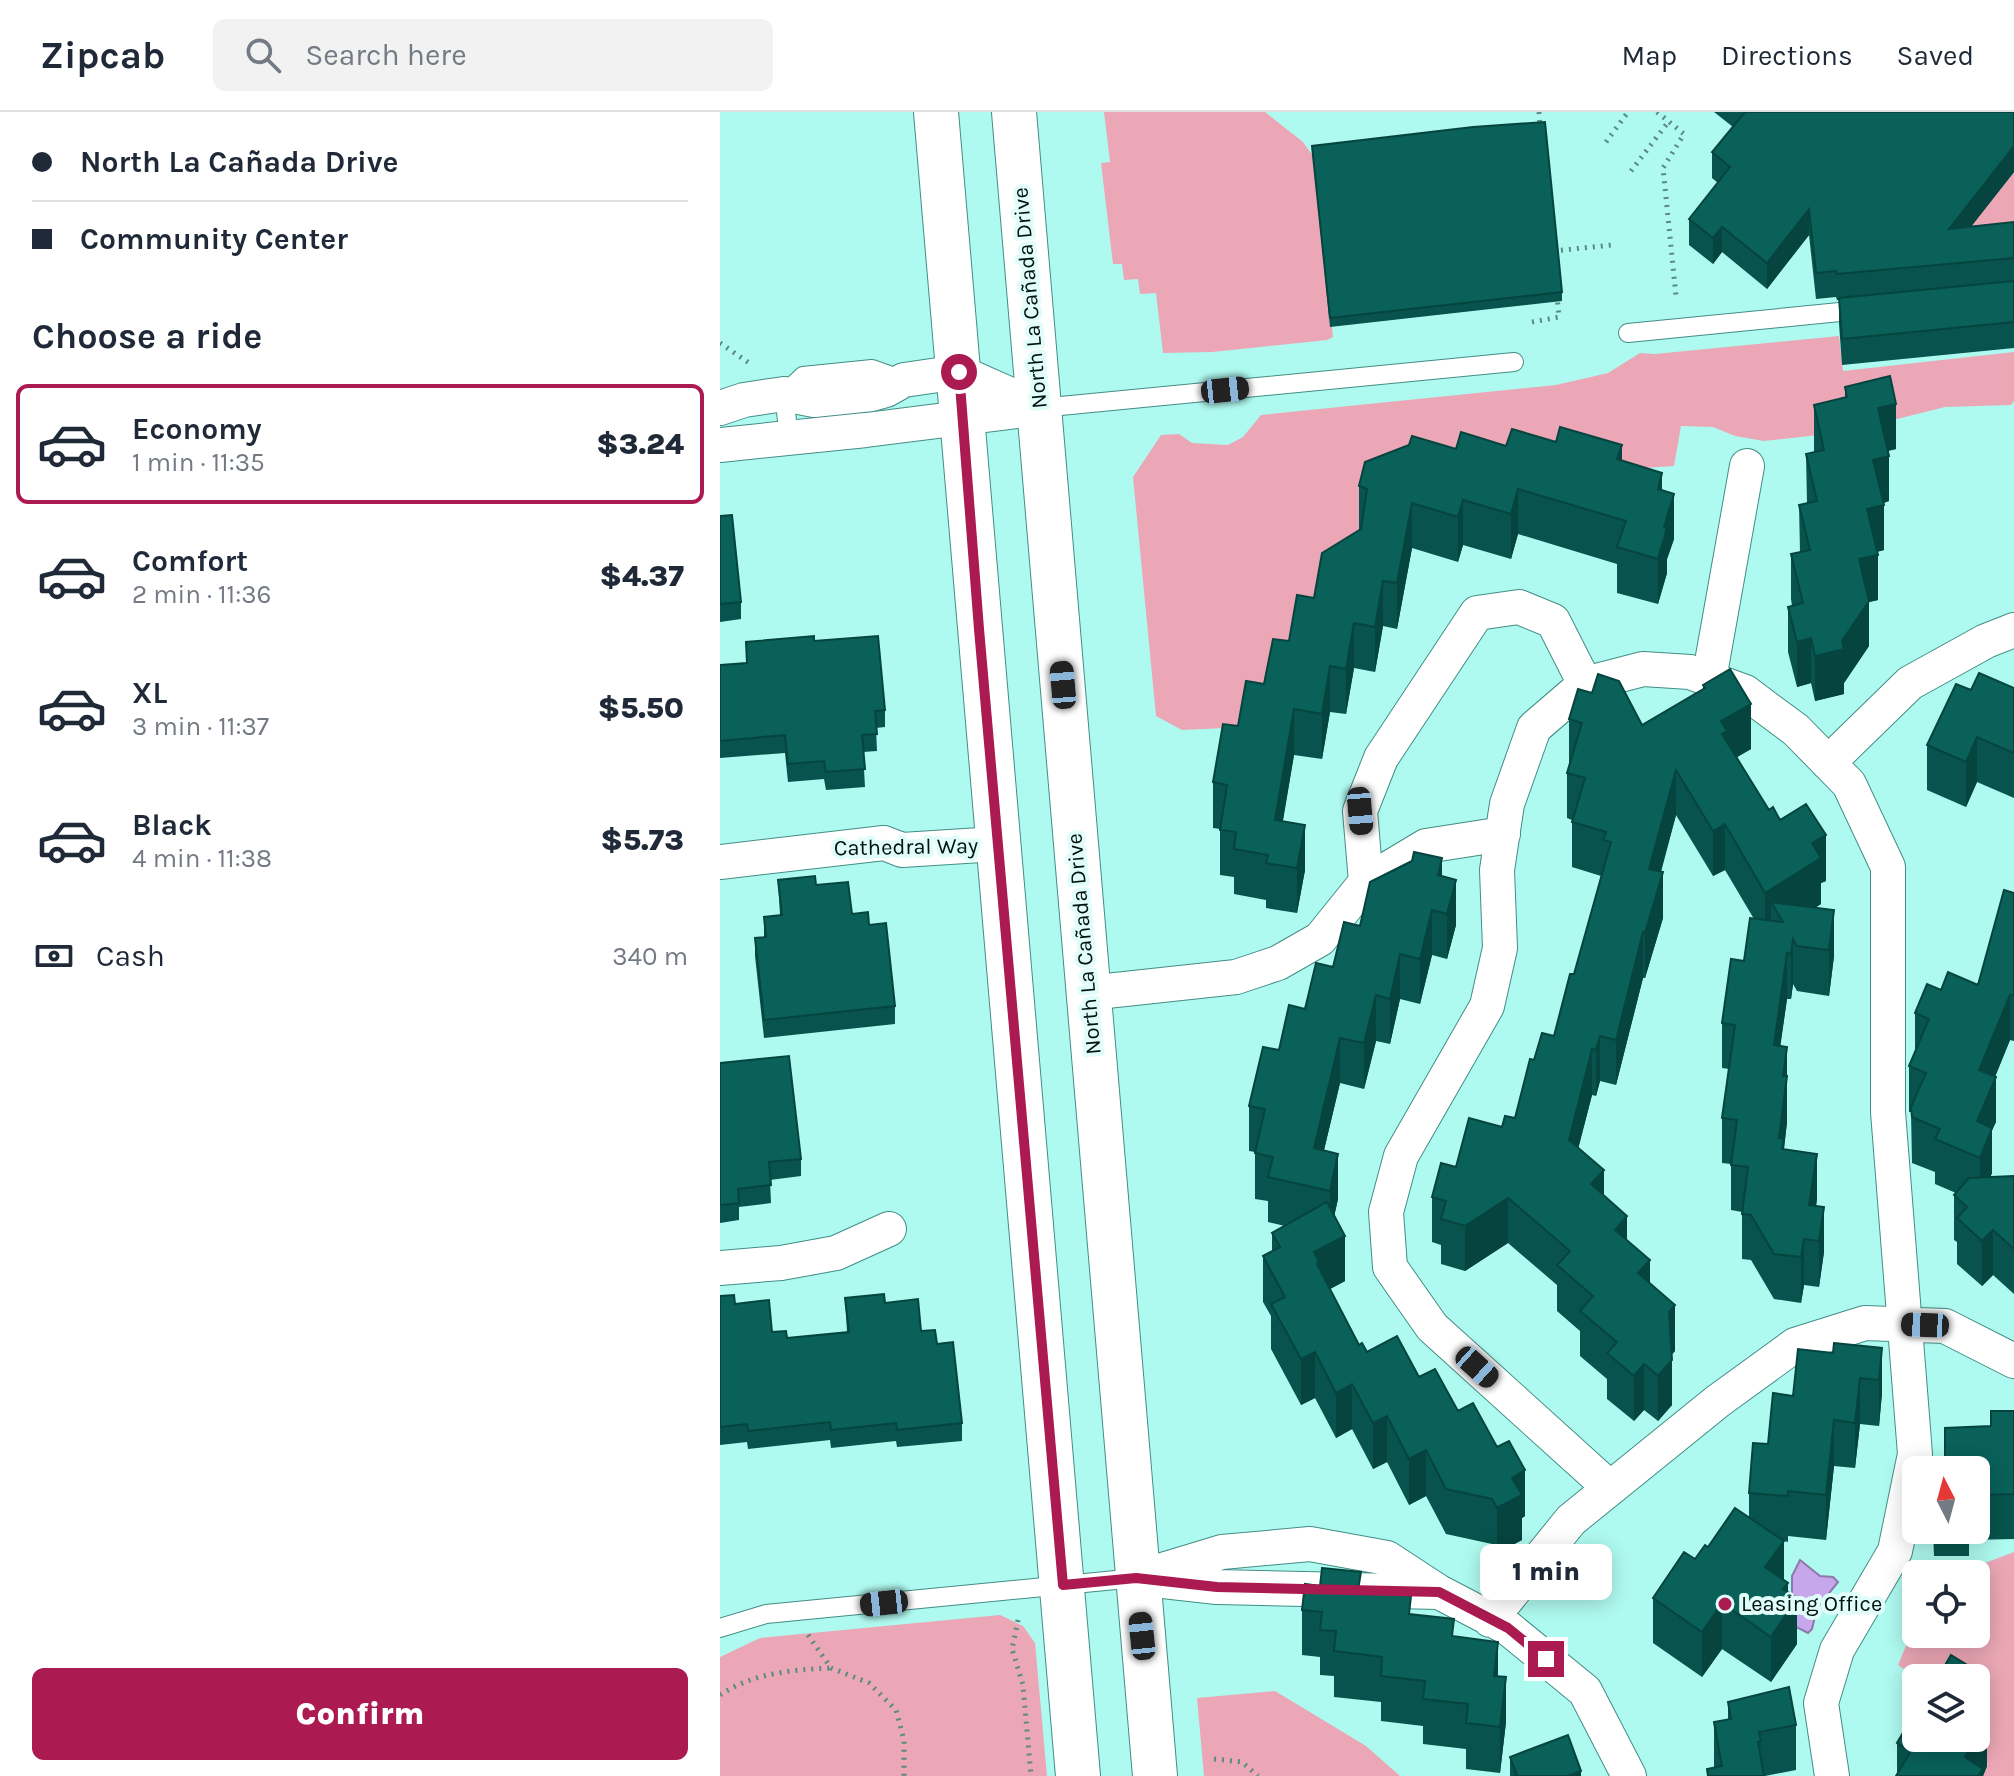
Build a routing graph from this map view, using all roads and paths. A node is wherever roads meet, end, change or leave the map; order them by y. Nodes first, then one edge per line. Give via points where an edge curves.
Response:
1 (936, 112) edge
2 (1014, 112) edge
3 (1539, 112) edge
4 (1628, 112) edge
5 (1657, 112) edge
6 (1669, 121) junction
7 (1540, 127) edge
8 (1606, 142) dead end
9 (1631, 171) dead end
10 (1551, 235) edge
11 (1612, 248) dead end
12 (1553, 251) junction
13 (1554, 264) edge
14 (1557, 290) edge
15 (1676, 296) dead end
16 (1875, 308) edge
17 (1532, 322) dead end
18 (1628, 333) dead end
19 (1514, 362) dead end
20 (959, 372) junction
21 (784, 394) junction
22 (720, 408) edge
23 (1040, 408) junction
24 (963, 419) junction
25 (789, 439) junction
26 (720, 445) edge
27 (1747, 466) dead end
28 (2014, 630) edge
29 (1709, 679) junction
30 (1585, 684) junction
31 (1828, 763) junction
32 (1503, 834) junction
33 (997, 844) junction
34 (720, 862) edge
35 (1366, 882) junction
36 (1088, 993) junction
37 (889, 1229) dead end
38 (720, 1268) edge
39 (1905, 1324) junction
40 (2014, 1361) edge
41 (1610, 1488) junction
42 (1136, 1578) junction
43 (1063, 1585) junction
44 (1439, 1592) junction
45 (792, 1612) junction
46 (1018, 1620) dead end
47 (1490, 1620) junction
48 (720, 1628) edge
49 (831, 1668) junction
50 (720, 1695) edge
51 (1214, 1759) dead end
52 (904, 1776) edge
53 (1031, 1776) edge
54 (1078, 1776) edge
55 (1155, 1776) edge
56 (1258, 1776) edge
57 (1629, 1776) edge
58 (1832, 1776) edge

1 - 20 main road
2 - 23 main road, North La Cañada Drive
3 - 7 path
4 - 8 path
5 - 6 path
6 - 9 path
6 - 15 path via 1684,134 1663,168
10 - 12 path
11 - 12 path
12 - 13 path
14 - 17 path via 1559,317
16 - 18 lane
19 - 23 lane
20 - 21 street via 904,380 872,394 814,400
20 - 23 street
20 - 24 main road
21 - 22 street
21 - 25 lane
23 - 24 street
23 - 36 main road, North La Cañada Drive
24 - 25 street
24 - 33 main road
25 - 26 street
27 - 29 street
28 - 31 street via 1910,683
29 - 30 street via 1690,672 1643,669
29 - 31 street via 1745,692 1796,730
30 - 32 street via 1534,728 1507,804
30 - 35 street via 1553,621 1519,607 1477,613 1381,758 1360,811
31 - 39 street via 1849,784 1888,867 1888,1112
32 - 35 street via 1426,846
32 - 41 street via 1497,870 1500,948 1487,1006 1401,1156 1386,1212 1390,1267 1432,1327
33 - 34 street, Cathedral Way via 902,850 884,843
33 - 43 main road
35 - 36 street via 1320,939 1278,963 1236,977
36 - 42 main road, North La Cañada Drive
37 - 38 street via 836,1253
39 - 40 street via 1945,1326
39 - 41 street via 1865,1323 1795,1345
39 - 58 street via 1915,1454 1895,1551 1837,1650 1821,1703
41 - 47 street via 1571,1520
42 - 43 lane
42 - 44 street via 1217,1587
42 - 44 street via 1222,1552 1310,1544 1387,1558
42 - 55 main road, North La Cañada Drive
43 - 45 lane
43 - 54 main road
44 - 47 street
45 - 48 lane
45 - 49 path
46 - 53 path via 1012,1649 1021,1675
47 - 57 street via 1508,1628 1585,1691
49 - 50 path via 784,1670
49 - 52 path via 869,1683 896,1710 904,1740
51 - 56 path via 1242,1762

